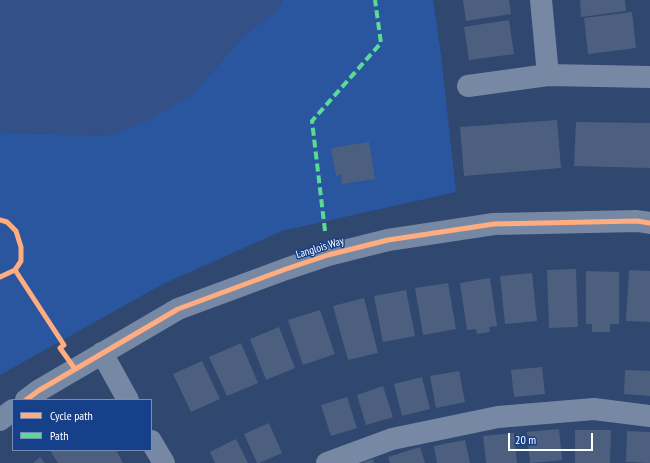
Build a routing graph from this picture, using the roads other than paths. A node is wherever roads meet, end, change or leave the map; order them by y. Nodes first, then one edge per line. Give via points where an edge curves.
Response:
1 (541, 0) edge
2 (548, 75) junction
3 (650, 77) edge
4 (468, 86) dead end
5 (650, 223) edge
6 (102, 354) junction
7 (27, 399) edge
8 (127, 399) edge
9 (12, 411) edge
10 (650, 416) edge
11 (0, 420) edge
12 (152, 443) edge
13 (164, 463) edge
14 (327, 463) edge

1 - 2 street
2 - 3 street
2 - 4 street
5 - 6 street, Langlois Way via 494,224 388,240 321,257 178,309
6 - 7 street, Langlois Way
6 - 8 street
9 - 11 street
10 - 14 street via 594,409 498,417 392,439
12 - 13 street

